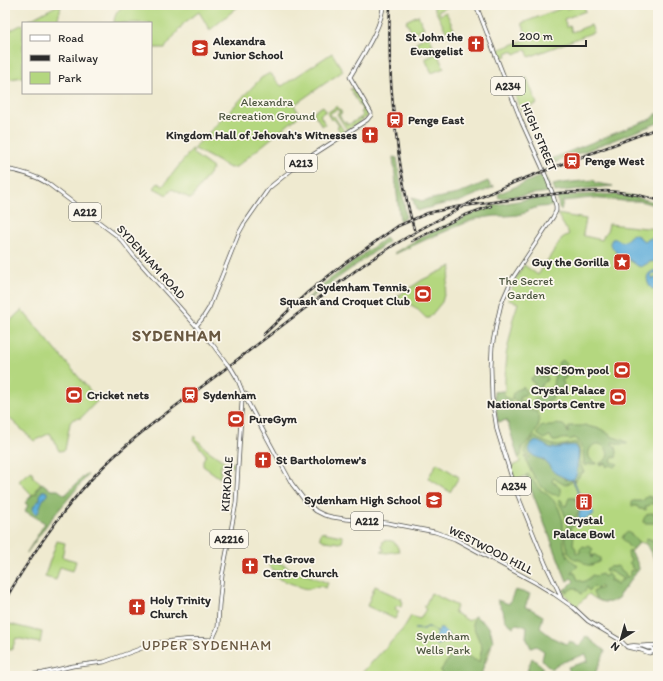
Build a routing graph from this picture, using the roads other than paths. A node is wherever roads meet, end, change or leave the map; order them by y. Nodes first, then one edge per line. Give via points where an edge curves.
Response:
1 (383, 5) edge
2 (476, 5) edge
3 (5, 169) edge
4 (196, 326) junction
5 (244, 399) junction
6 (557, 589) junction
7 (554, 594) junction
8 (561, 598) junction
9 (565, 601) junction
10 (658, 646) edge
11 (628, 647) junction
12 (650, 649) junction
13 (658, 650) edge
14 (18, 676) edge

1 - 4 main road, A213 via 372,37 350,77 371,115 269,188 239,233 209,308
2 - 6 main road, HIGH STREET / A234 via 556,204 553,217 507,290 496,326 490,367 497,430 509,471
3 - 4 main road, SYDENHAM ROAD / A212 via 36,177 116,235
4 - 5 main road, SYDENHAM ROAD / A212, bridge via 231,368 247,395
5 - 7 main road, WESTWOOD HILL / A212 via 292,484 316,511 332,517 388,523 450,537
5 - 14 main road, KIRKDALE / A2216 via 236,503 222,576 218,627 212,640 198,638 161,642 104,662
6 - 7 main road
6 - 8 main road, A234
6 - 9 main road, A234
7 - 8 main road, WESTWOOD HILL / A212
8 - 9 main road, WESTWOOD HILL / A212
9 - 11 main road, WESTWOOD HILL / A212 via 588,621
10 - 12 main road, A212
11 - 12 main road, WESTWOOD HILL / A212
11 - 12 main road, A212 via 643,646
12 - 13 main road, A212

